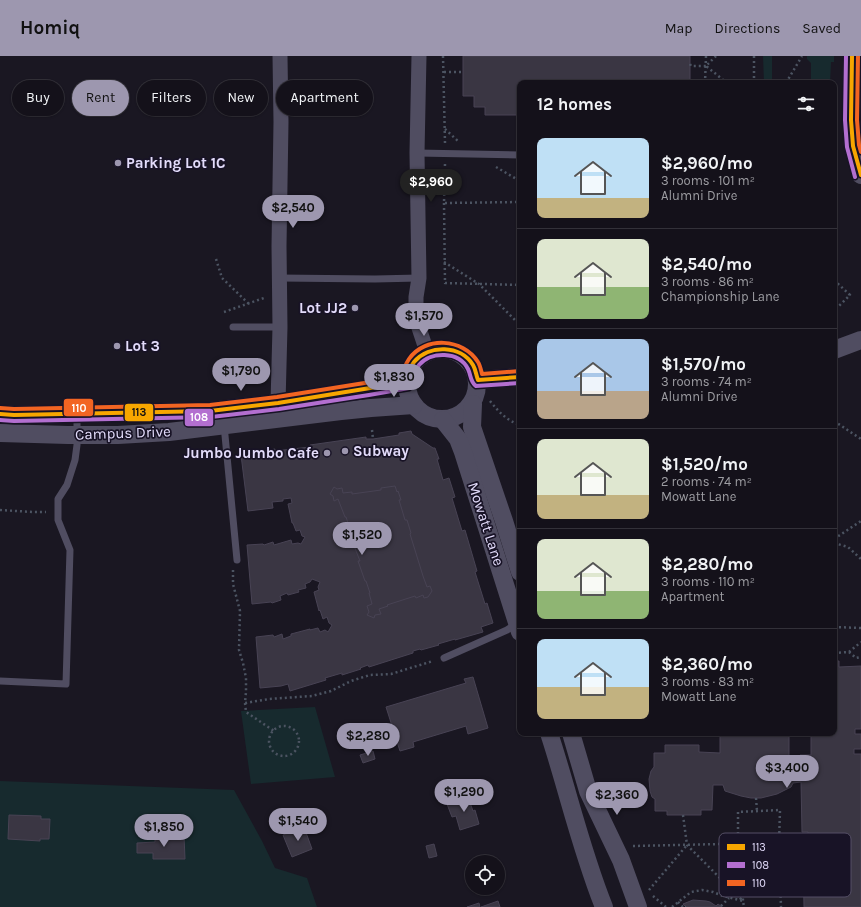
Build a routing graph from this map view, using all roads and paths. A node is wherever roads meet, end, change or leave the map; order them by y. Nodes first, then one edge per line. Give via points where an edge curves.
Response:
1 (280, 56) edge
2 (419, 56) edge
3 (443, 56) edge
4 (706, 56) edge
5 (716, 56) edge
6 (754, 56) edge
7 (802, 56) edge
8 (852, 56) edge
9 (690, 64) dead end
10 (706, 66) junction
11 (444, 72) junction
12 (463, 72) dead end
13 (706, 80) edge
14 (723, 80) edge
15 (754, 80) edge
16 (788, 80) edge
17 (445, 129) junction
18 (460, 143) dead end
19 (417, 153) junction
20 (445, 154) junction
21 (517, 155) edge
22 (861, 175) edge
23 (517, 202) edge
24 (444, 203) junction
25 (216, 259) dead end
26 (444, 262) junction
27 (279, 278) junction
28 (419, 278) junction
29 (837, 283) edge
30 (479, 284) junction
31 (517, 285) edge
32 (280, 294) junction
33 (249, 304) junction
34 (837, 308) edge
35 (224, 312) dead end
36 (517, 321) edge
37 (233, 327) dead end
38 (280, 327) junction
39 (861, 340) edge
40 (837, 349) edge
41 (427, 352) junction
42 (517, 377) edge
43 (478, 380) junction
44 (407, 382) junction
45 (480, 401) junction
46 (278, 403) junction
47 (414, 405) junction
48 (0, 414) edge
49 (77, 414) junction
50 (443, 420) junction
51 (837, 423) edge
52 (517, 424) edge
53 (224, 425) junction
54 (372, 430) dead end
55 (0, 432) edge
56 (77, 435) junction
57 (373, 439) dead end
58 (861, 439) edge
59 (49, 507) dead end
60 (0, 510) edge
61 (861, 521) edge
62 (837, 537) edge
63 (837, 544) edge
64 (861, 559) edge
65 (236, 560) joint
66 (517, 562) edge
67 (517, 620) edge
68 (517, 627) edge
69 (837, 627) edge
70 (861, 628) edge
71 (861, 642) edge
72 (849, 652) junction
73 (837, 653) edge
74 (861, 658) edge
75 (440, 659) joint
76 (0, 681) edge
77 (245, 703) junction
78 (274, 731) junction
79 (550, 736) edge
80 (571, 736) edge
81 (756, 798) dead end
82 (757, 811) junction
83 (684, 815) dead end
84 (739, 833) edge
85 (779, 833) edge
86 (719, 844) edge
87 (687, 845) junction
88 (630, 846) dead end
89 (719, 877) edge
90 (719, 894) edge
91 (726, 897) edge
92 (739, 897) edge
93 (743, 897) edge
94 (781, 897) edge
95 (730, 898) junction
96 (743, 901) junction
97 (678, 902) junction
98 (721, 906) edge
99 (604, 907) edge
100 (638, 907) edge
101 (666, 907) edge
102 (672, 907) edge
103 (685, 907) edge
104 (744, 907) edge
105 (781, 907) edge

1 - 27 street
2 - 19 street
3 - 11 path
4 - 10 path
5 - 10 path
6 - 15 path
7 - 16 path
8 - 22 street via 851,120 853,146
9 - 10 path
10 - 13 path
10 - 14 path
11 - 12 path
11 - 17 path
17 - 18 path
17 - 20 path
19 - 20 lane
19 - 28 street
20 - 21 lane
20 - 24 path
23 - 24 path
24 - 26 path
25 - 33 path via 222,278
26 - 30 path
26 - 30 path via 445,283
27 - 28 lane
27 - 32 street
28 - 41 street via 416,319
29 - 34 path via 850,295
30 - 31 path
30 - 36 path
32 - 33 path
32 - 38 street
33 - 35 path
37 - 38 lane
38 - 46 street
39 - 40 street
41 - 43 street via 449,349 463,355 473,366
41 - 44 street via 414,362
42 - 43 street
43 - 45 street via 477,395
44 - 46 street, Campus Drive
44 - 47 street via 408,394
45 - 50 street via 455,418
45 - 52 path
45 - 66 street, Mowatt Lane via 472,427
46 - 49 street, Campus Drive via 210,411
47 - 50 street via 427,416
47 - 53 street, Campus Drive via 341,410
48 - 49 street, Campus Drive
49 - 56 lane
50 - 67 street, Mowatt Lane via 458,439 463,452
51 - 58 path
53 - 56 street, Campus Drive via 118,435
53 - 65 lane
54 - 57 path
55 - 56 street, Campus Drive
56 - 76 lane via 75,460 67,485 58,499 58,520 70,550 66,684
59 - 60 path via 49,512
61 - 62 path
63 - 64 path via 848,547
65 - 77 path via 232,572 240,611 239,650 246,678
68 - 75 lane
69 - 70 path
71 - 72 path
72 - 73 path
72 - 74 path via 856,658
75 - 77 path via 391,674 370,675 312,696
77 - 78 path via 246,712
78 - 78 path via 269,741 270,746 278,754 290,754 298,746 298,735 290,727 278,727
79 - 99 street via 577,829
80 - 100 street via 588,791 621,860
81 - 82 path
82 - 84 path via 738,812
82 - 85 path via 780,810
83 - 87 path
86 - 87 path
87 - 88 path
87 - 89 path
87 - 101 path via 648,891
90 - 97 path via 702,890 691,892
91 - 95 path
92 - 96 path
93 - 96 path
94 - 105 path
95 - 96 path
95 - 98 path
96 - 104 path
97 - 102 path
97 - 103 path

